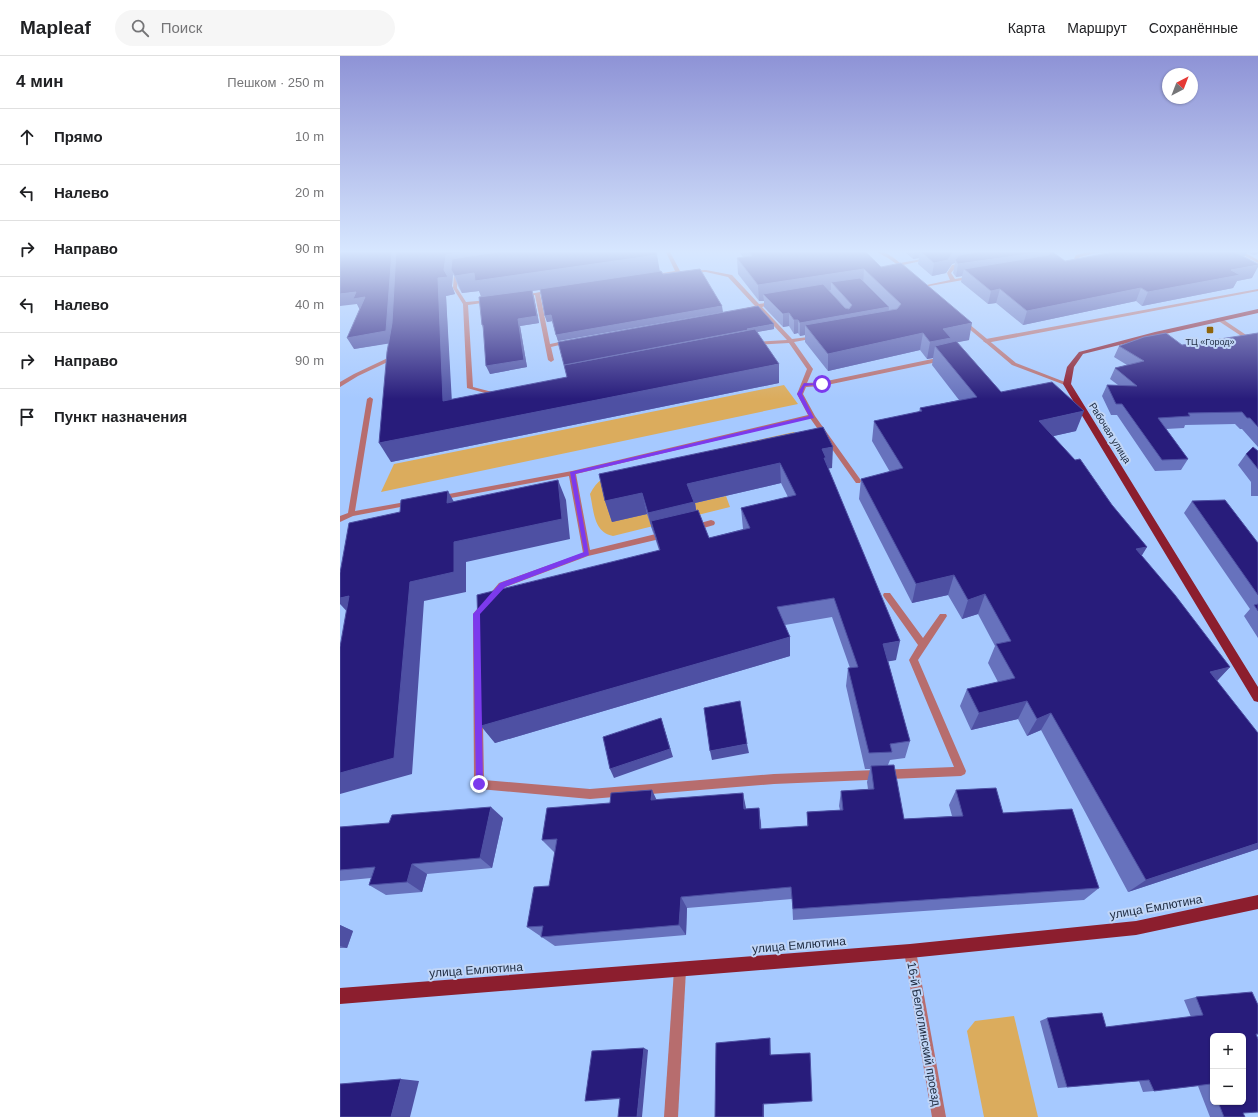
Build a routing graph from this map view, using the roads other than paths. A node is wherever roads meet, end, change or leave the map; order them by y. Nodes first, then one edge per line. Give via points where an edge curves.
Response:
1 (462, 300) edge
2 (494, 300) edge
3 (538, 300) edge
4 (752, 300) edge
5 (1207, 300) edge
6 (780, 301) edge
7 (465, 304) junction
8 (757, 305) junction
9 (736, 312) edge
10 (1258, 312) edge
11 (958, 316) edge
12 (1219, 319) junction
13 (821, 336) edge
14 (579, 340) edge
15 (791, 341) junction
16 (986, 341) junction
17 (748, 345) edge
18 (1258, 345) edge
19 (395, 346) edge
20 (548, 346) junction
21 (949, 358) edge
22 (550, 360) dead end
23 (1067, 384) junction
24 (804, 385) junction
25 (340, 386) edge
26 (504, 394) edge
27 (370, 399) dead end
28 (812, 416) junction
29 (572, 473) junction
30 (858, 482) dead end
31 (432, 499) edge
32 (416, 502) edge
33 (351, 514) junction
34 (340, 519) edge
35 (711, 523) dead end
36 (688, 529) edge
37 (673, 533) edge
38 (587, 554) junction
39 (887, 595) dead end
40 (943, 616) dead end
41 (923, 645) junction
42 (1258, 697) edge
43 (1258, 902) edge
44 (910, 951) junction
45 (680, 970) junction
46 (340, 996) edge
47 (671, 1117) edge
48 (939, 1117) edge

1 - 7 street
2 - 7 street
3 - 20 street
4 - 8 street
5 - 16 street
6 - 8 street
7 - 26 street via 470,388 496,395
8 - 9 street
8 - 15 street
10 - 12 main road
11 - 16 street
12 - 18 street
12 - 23 main road via 1081,353 1067,372
13 - 15 street
14 - 20 street
15 - 17 street
15 - 24 street via 810,369
16 - 23 street via 1014,364
19 - 25 street via 392,358 356,375
20 - 22 street
21 - 24 street via 822,384
23 - 42 main road, Рабочая улица
24 - 28 street via 800,394
27 - 33 street
28 - 29 street
28 - 30 street
29 - 31 street
29 - 38 street
32 - 33 street
33 - 34 street
35 - 36 street
37 - 38 street
38 - 41 street via 502,585 477,614 479,784 590,794 774,779 961,771 913,660
39 - 41 street
40 - 41 street
43 - 44 main road, улица Емлютина via 1136,928
44 - 45 main road, улица Емлютина
44 - 48 street, 16-й Белоглинский проезд
45 - 46 main road, улица Емлютина
45 - 47 street

